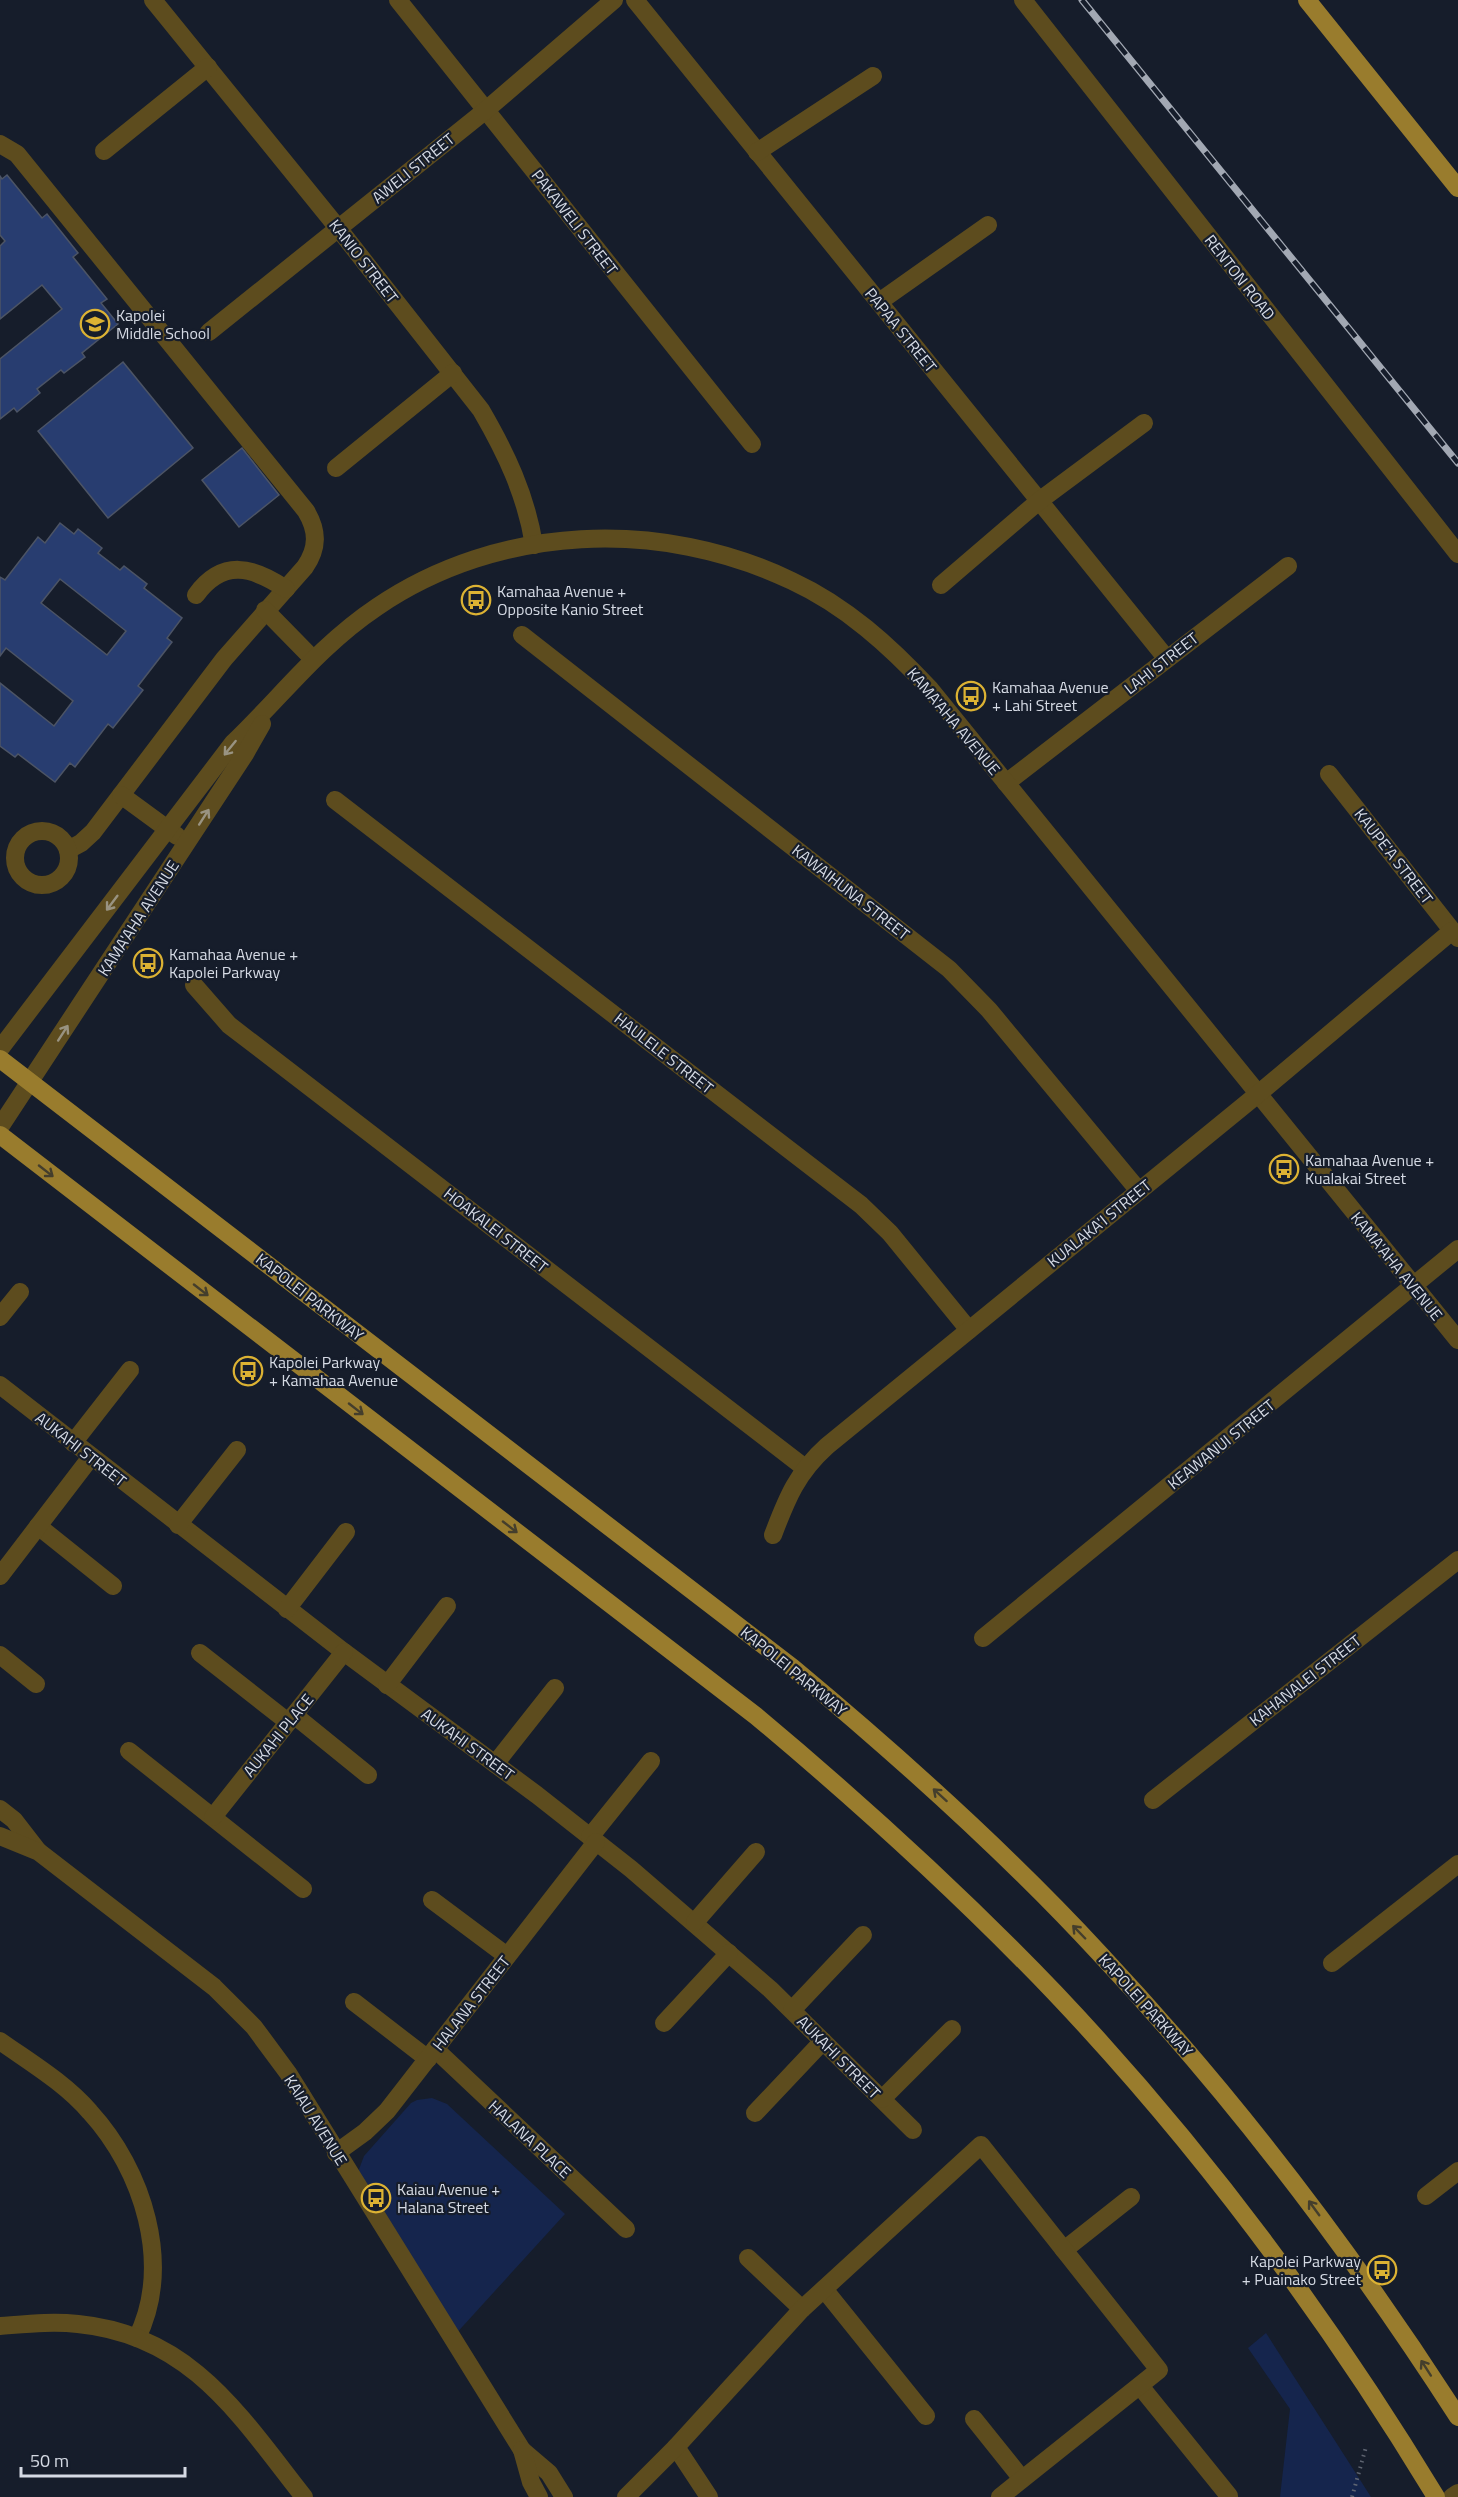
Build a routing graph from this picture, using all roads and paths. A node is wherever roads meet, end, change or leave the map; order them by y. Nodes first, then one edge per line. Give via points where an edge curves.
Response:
1 (153, 0) edge
2 (398, 0) edge
3 (614, 0) edge
4 (635, 0) edge
5 (1023, 0) edge
6 (1309, 3) edge
7 (207, 67) junction
8 (873, 76) dead end
9 (486, 110) junction
10 (0, 144) edge
11 (104, 151) dead end
12 (757, 152) junction
13 (1458, 188) edge
14 (988, 225) dead end
15 (339, 228) junction
16 (879, 302) junction
17 (209, 332) dead end
18 (453, 373) junction
19 (1144, 423) dead end
20 (752, 444) dead end
21 (336, 468) dead end
22 (1039, 501) junction
23 (534, 544) junction
24 (1458, 554) edge
25 (1288, 566) dead end
26 (940, 585) dead end
27 (286, 589) junction
28 (196, 595) dead end
29 (265, 610) junction
30 (522, 635) dead end
31 (313, 659) junction
32 (1167, 659) junction
33 (271, 707) junction
34 (1329, 774) dead end
35 (1006, 783) junction
36 (121, 795) junction
37 (335, 800) dead end
38 (168, 829) junction
39 (186, 843) junction
40 (68, 850) dead end
41 (1455, 935) edge
42 (194, 985) dead end
43 (0, 1049) edge
44 (0, 1059) edge
45 (31, 1082) junction
46 (1258, 1094) junction
47 (0, 1127) edge
48 (0, 1135) edge
49 (1139, 1191) junction
50 (1458, 1249) edge
51 (1414, 1286) junction
52 (20, 1292) dead end
53 (0, 1317) edge
54 (969, 1330) junction
55 (1458, 1340) edge
56 (130, 1370) dead end
57 (0, 1385) edge
58 (73, 1443) junction
59 (237, 1450) dead end
60 (91, 1457) junction
61 (805, 1468) junction
62 (178, 1525) junction
63 (38, 1526) junction
64 (346, 1532) dead end
65 (773, 1535) dead end
66 (1458, 1560) edge
67 (0, 1576) edge
68 (112, 1586) dead end
69 (447, 1606) dead end
70 (288, 1609) junction
71 (983, 1638) dead end
72 (200, 1653) dead end
73 (344, 1653) junction
74 (0, 1655) edge
75 (36, 1684) dead end
76 (387, 1685) junction
77 (555, 1688) dead end
78 (291, 1719) junction
79 (129, 1751) dead end
80 (651, 1761) dead end
81 (495, 1764) junction
82 (368, 1775) dead end
83 (1153, 1800) dead end
84 (0, 1809) edge
85 (213, 1817) junction
86 (0, 1836) edge
87 (593, 1839) junction
88 (39, 1852) junction
89 (756, 1852) dead end
90 (1458, 1864) edge
91 (303, 1889) dead end
92 (432, 1900) dead end
93 (695, 1922) junction
94 (862, 1935) dead end
95 (729, 1953) junction
96 (507, 1956) junction
97 (1332, 1963) dead end
98 (354, 2002) dead end
99 (792, 2010) junction
100 (664, 2023) dead end
101 (952, 2029) dead end
102 (0, 2040) edge
103 (823, 2041) junction
104 (431, 2054) junction
105 (882, 2099) junction
106 (755, 2113) dead end
107 (913, 2130) dead end
108 (336, 2153) junction
109 (1458, 2170) edge
110 (1426, 2196) dead end
111 (1131, 2197) dead end
112 (626, 2229) dead end
113 (1064, 2250) junction
114 (748, 2258) dead end
115 (824, 2289) junction
116 (802, 2309) junction
117 (0, 2326) edge
118 (137, 2338) junction
119 (1140, 2385) junction
120 (926, 2416) dead end
121 (1458, 2417) edge
122 (974, 2419) dead end
123 (676, 2447) junction
124 (1366, 2447) dead end
125 (522, 2450) junction
126 (1022, 2480) junction
127 (1458, 2493) edge
128 (1229, 2496) edge
129 (304, 2497) edge
130 (539, 2497) edge
131 (564, 2497) edge
132 (626, 2497) edge
133 (708, 2497) edge
134 (1000, 2497) edge
135 (1352, 2497) edge
136 (1436, 2497) edge
137 (1452, 2497) edge

1 - 7 street, KANIO STREET
2 - 9 street, PAKAWELI STREET
3 - 9 street, AWELI STREET
4 - 12 street, PAPAA STREET
5 - 24 street, RENTON ROAD
6 - 13 main road
7 - 11 street
7 - 15 street, KANIO STREET
8 - 12 street
9 - 15 street, AWELI STREET
9 - 20 street, PAKAWELI STREET
10 - 27 street via 17,154 306,511 316,533 316,545 305,567
12 - 16 street, PAPAA STREET
14 - 16 street
15 - 17 street, AWELI STREET
15 - 18 street, KANIO STREET
16 - 22 street, PAPAA STREET
18 - 21 street
18 - 23 street, KANIO STREET via 481,410 510,465 529,514
19 - 22 street
22 - 26 street
22 - 32 street, PAPAA STREET
23 - 31 street, KAMA'AHA AVENUE via 479,558 411,587 349,627
23 - 35 street, KAMA'AHA AVENUE via 588,538 660,541 728,556 794,581 853,618 906,663
25 - 32 street, LAHI STREET
27 - 28 street via 260,573 238,569 209,579
27 - 29 street
29 - 31 street
29 - 36 street
30 - 49 street, KAWAIHUNA STREET via 949,969 989,1010
31 - 33 street, KAMA'AHA AVENUE
32 - 35 street, LAHI STREET
33 -> 38 street, KAMA'AHA AVENUE via 233,743
39 -> 33 street, KAMA'AHA AVENUE
34 - 41 street, KAUPE'A STREET
35 - 46 street, KAMA'AHA AVENUE
36 - 38 street
36 - 40 street via 87,838
37 - 54 street, HAULELE STREET via 861,1204 890,1233
38 - 39 street
38 -> 43 street, KAMA'AHA AVENUE
45 -> 39 street, KAMA'AHA AVENUE
41 - 46 street, KUALAKA'I STREET
42 - 61 street, HOAKALEI STREET via 229,1025
44 - 45 main road, KAPOLEI PARKWAY
45 - 47 street, KAMA'AHA AVENUE
121 -> 45 main road, KAPOLEI PARKWAY via 1360,2271 1238,2111 1100,1953 952,1806 793,1668
46 - 49 street, KUALAKA'I STREET
46 - 51 street, KAMA'AHA AVENUE
48 -> 136 main road via 756,1716 910,1850 1056,1995 1191,2149 1311,2306
49 - 54 street, KUALAKA'I STREET
50 - 51 street, KEAWANUI STREET
51 - 55 street, KAMA'AHA AVENUE
51 - 71 street, KEAWANUI STREET
52 - 53 street
54 - 61 street, KUALAKA'I STREET
56 - 58 street
57 - 58 street, AUKAHI STREET
58 - 60 street, AUKAHI STREET
59 - 62 street
60 - 62 street, AUKAHI STREET
60 - 63 street
61 - 65 street, KUALAKA'I STREET via 788,1496
62 - 70 street, AUKAHI STREET
63 - 67 street
63 - 68 street
64 - 70 street
66 - 83 street, KAHANALEI STREET
69 - 76 street
70 - 73 street, AUKAHI STREET
72 - 78 street
73 - 76 street, AUKAHI STREET
73 - 78 street, AUKAHI PLACE
74 - 75 street
76 - 81 street, AUKAHI STREET
77 - 81 street
78 - 82 street
78 - 85 street, AUKAHI PLACE
79 - 85 street
80 - 87 street, HALANA STREET
81 - 87 street, AUKAHI STREET
84 - 88 street, KAIAU AVENUE
85 - 91 street
86 - 88 street, KAIAU AVENUE
87 - 93 street, AUKAHI STREET
87 - 96 street, HALANA STREET
88 - 108 street, KAIAU AVENUE via 235,2006 272,2049
89 - 93 street
90 - 97 street
92 - 96 street
93 - 95 street, AUKAHI STREET
94 - 99 street
95 - 99 street, AUKAHI STREET
95 - 100 street
96 - 104 street, HALANA STREET
98 - 104 street, HALANA PLACE
99 - 103 street, AUKAHI STREET
101 - 105 street
102 - 118 street via 75,2096 105,2129 127,2166 147,2219 152,2262 151,2296
103 - 105 street, AUKAHI STREET
103 - 106 street
104 - 108 street, HALANA STREET via 387,2111
104 - 112 street, HALANA PLACE
105 - 107 street, AUKAHI STREET
108 - 125 street, KAIAU AVENUE
109 - 110 street
111 - 113 street
113 - 115 street via 981,2145
113 - 119 street via 1159,2370
114 - 116 street
115 - 116 street
115 - 120 street
116 - 123 street
117 - 118 street via 79,2324
118 - 129 street via 169,2353 211,2383
119 - 126 street
119 - 128 street
122 - 126 street
123 - 132 street
123 - 133 street
124 - 135 path
125 - 130 street, KAIAU AVENUE
125 - 131 street, KAIAU AVENUE via 549,2473
126 - 134 street
127 - 137 street

